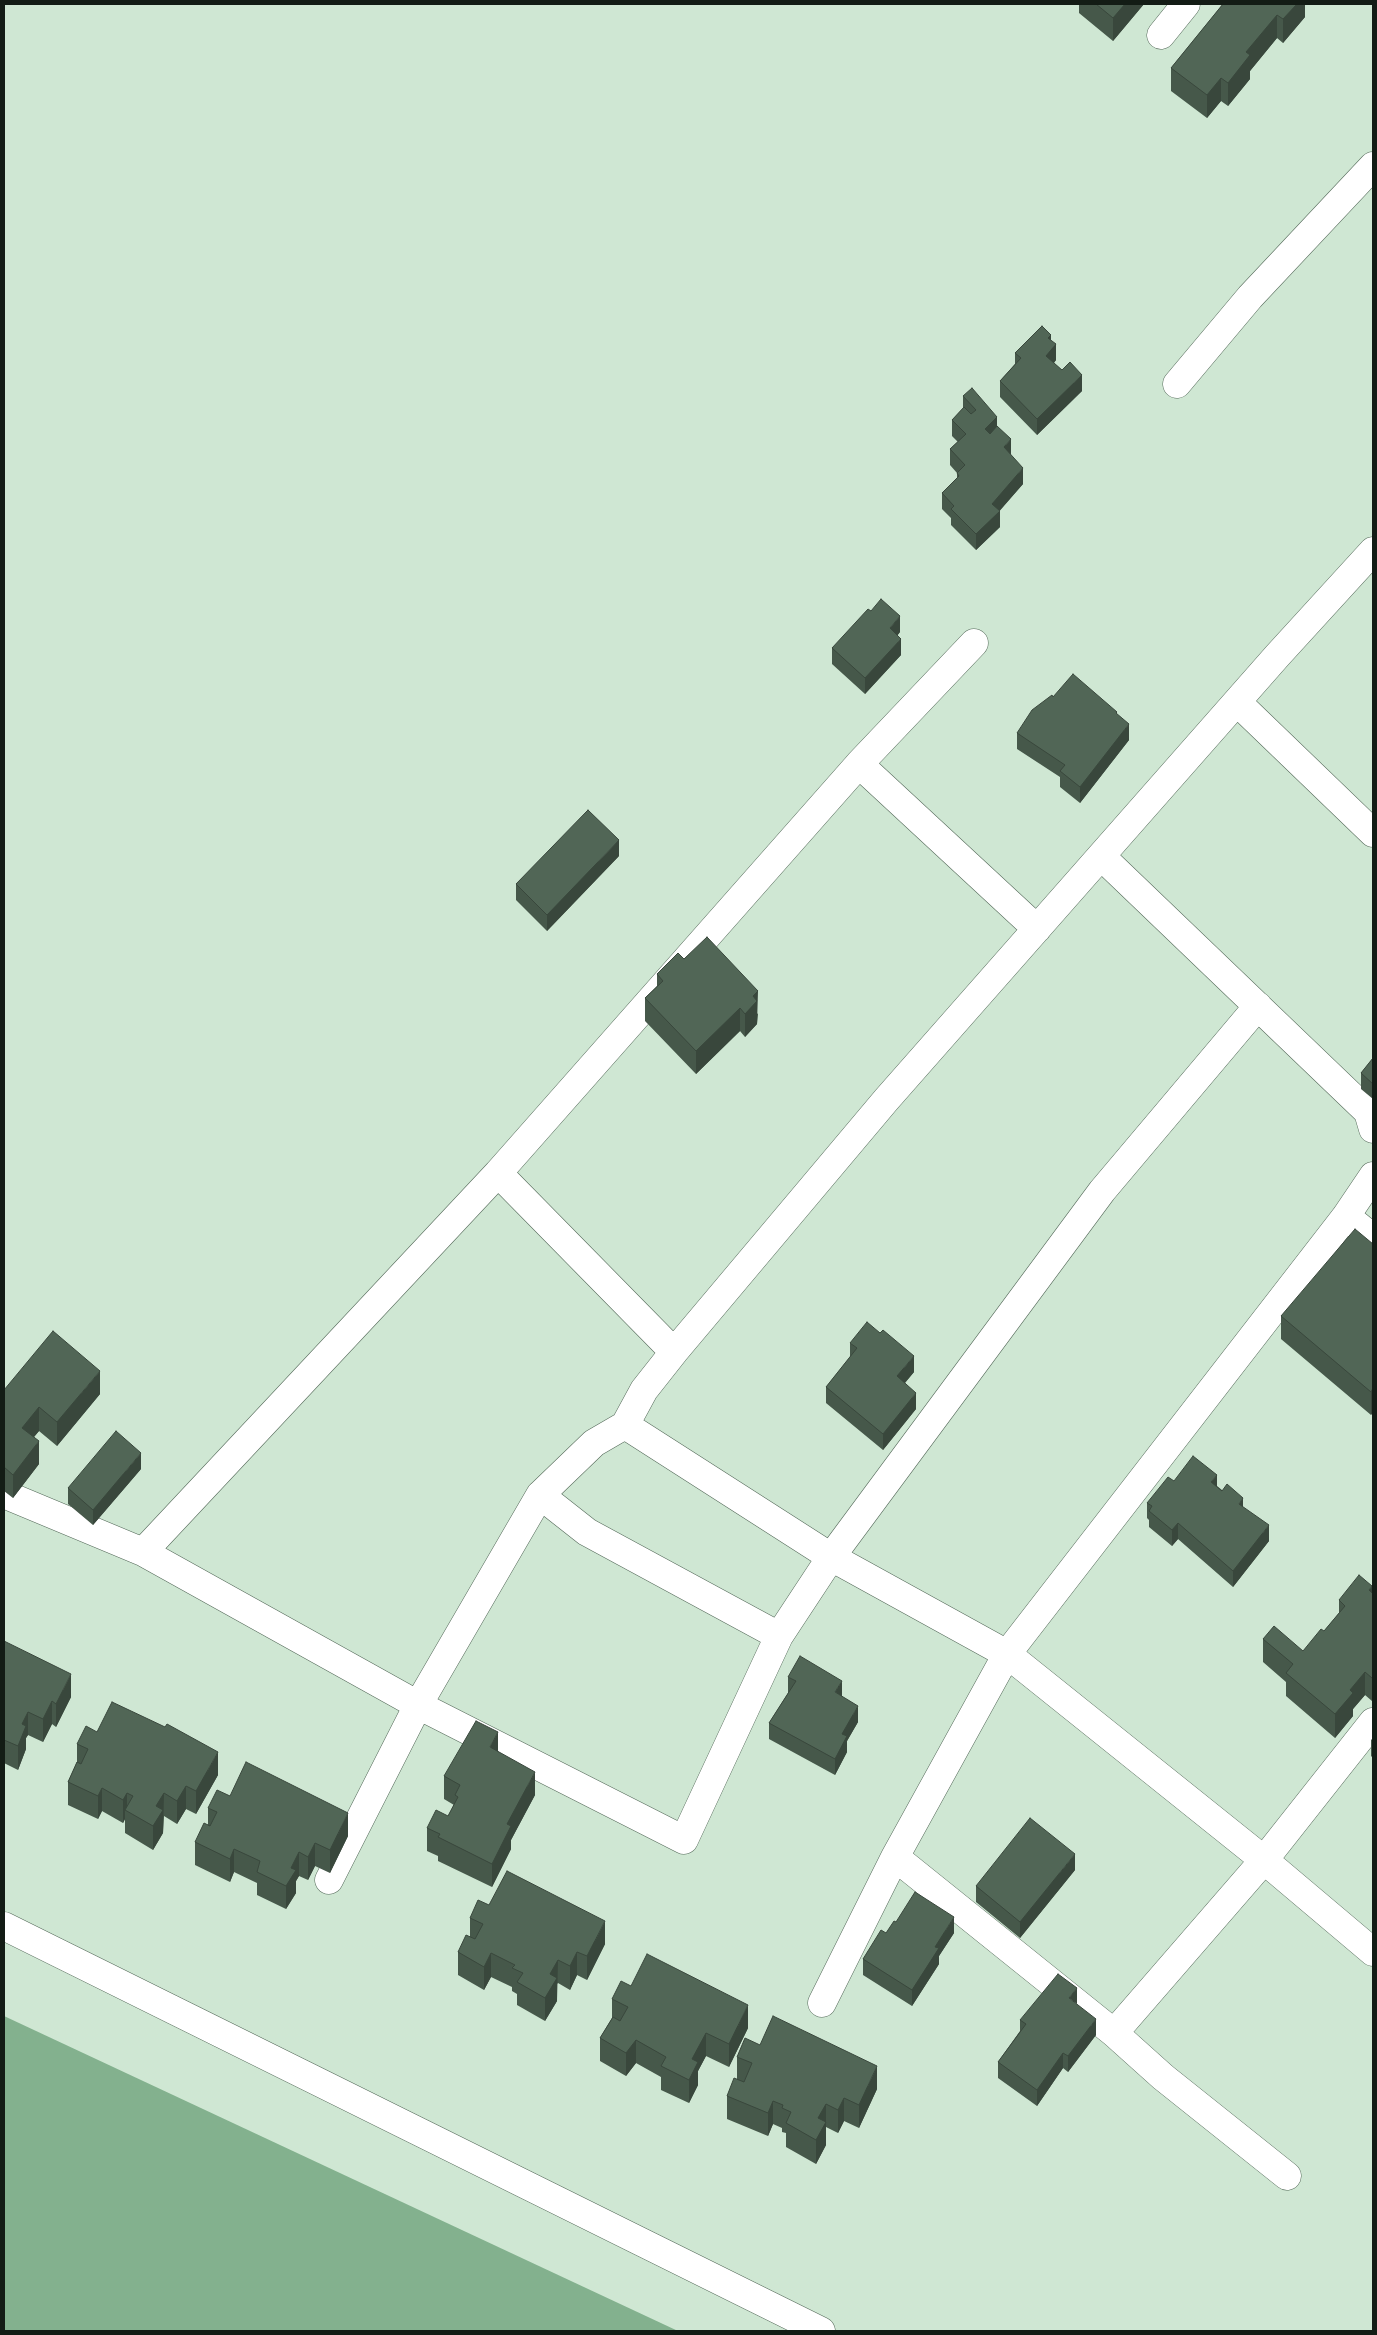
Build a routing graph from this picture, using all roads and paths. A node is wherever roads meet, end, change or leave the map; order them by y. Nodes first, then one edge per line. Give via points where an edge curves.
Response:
1 (1186, 4) edge
2 (1160, 35) dead end
3 (1373, 166) edge
4 (1177, 384) dead end
5 (1373, 553) edge
6 (974, 643) dead end
7 (1237, 702) junction
8 (859, 764) junction
9 (1373, 833) edge
10 (1101, 856) junction
11 (1037, 929) junction
12 (1258, 1006) junction
13 (1373, 1129) edge
14 (498, 1173) junction
15 (1373, 1176) edge
16 (1346, 1216) junction
17 (1373, 1238) edge
18 (674, 1352) junction
19 (625, 1425) junction
20 (540, 1495) junction
21 (11, 1497) edge
22 (143, 1552) junction
23 (831, 1557) junction
24 (779, 1636) junction
25 (1007, 1654) junction
26 (418, 1705) junction
27 (1373, 1722) edge
28 (895, 1857) junction
29 (1264, 1860) junction
30 (329, 1880) dead end
31 (4, 1926) edge
32 (1373, 1952) edge
33 (822, 2003) dead end
34 (1114, 2034) junction
35 (1287, 2176) dead end
36 (821, 2331) edge

1 - 2 street
3 - 4 street via 1250,297
5 - 7 street
6 - 8 street
7 - 9 street
7 - 10 street
8 - 11 street
8 - 14 street
10 - 11 street
10 - 12 street
11 - 18 street via 886,1100
12 - 13 street via 1368,1112
12 - 23 street via 1102,1191
14 - 18 street
14 - 22 street
15 - 16 street
16 - 17 street
16 - 25 street
18 - 19 street via 644,1390
19 - 20 street via 594,1443
19 - 23 street
20 - 24 street via 587,1532
20 - 26 street
21 - 22 street
22 - 26 street
23 - 24 street
23 - 25 street
24 - 26 street via 684,1840
25 - 28 street
25 - 29 street
26 - 30 street
27 - 29 street
28 - 33 street
28 - 34 street
29 - 32 street
29 - 34 street
31 - 36 street
34 - 35 street via 1162,2077

